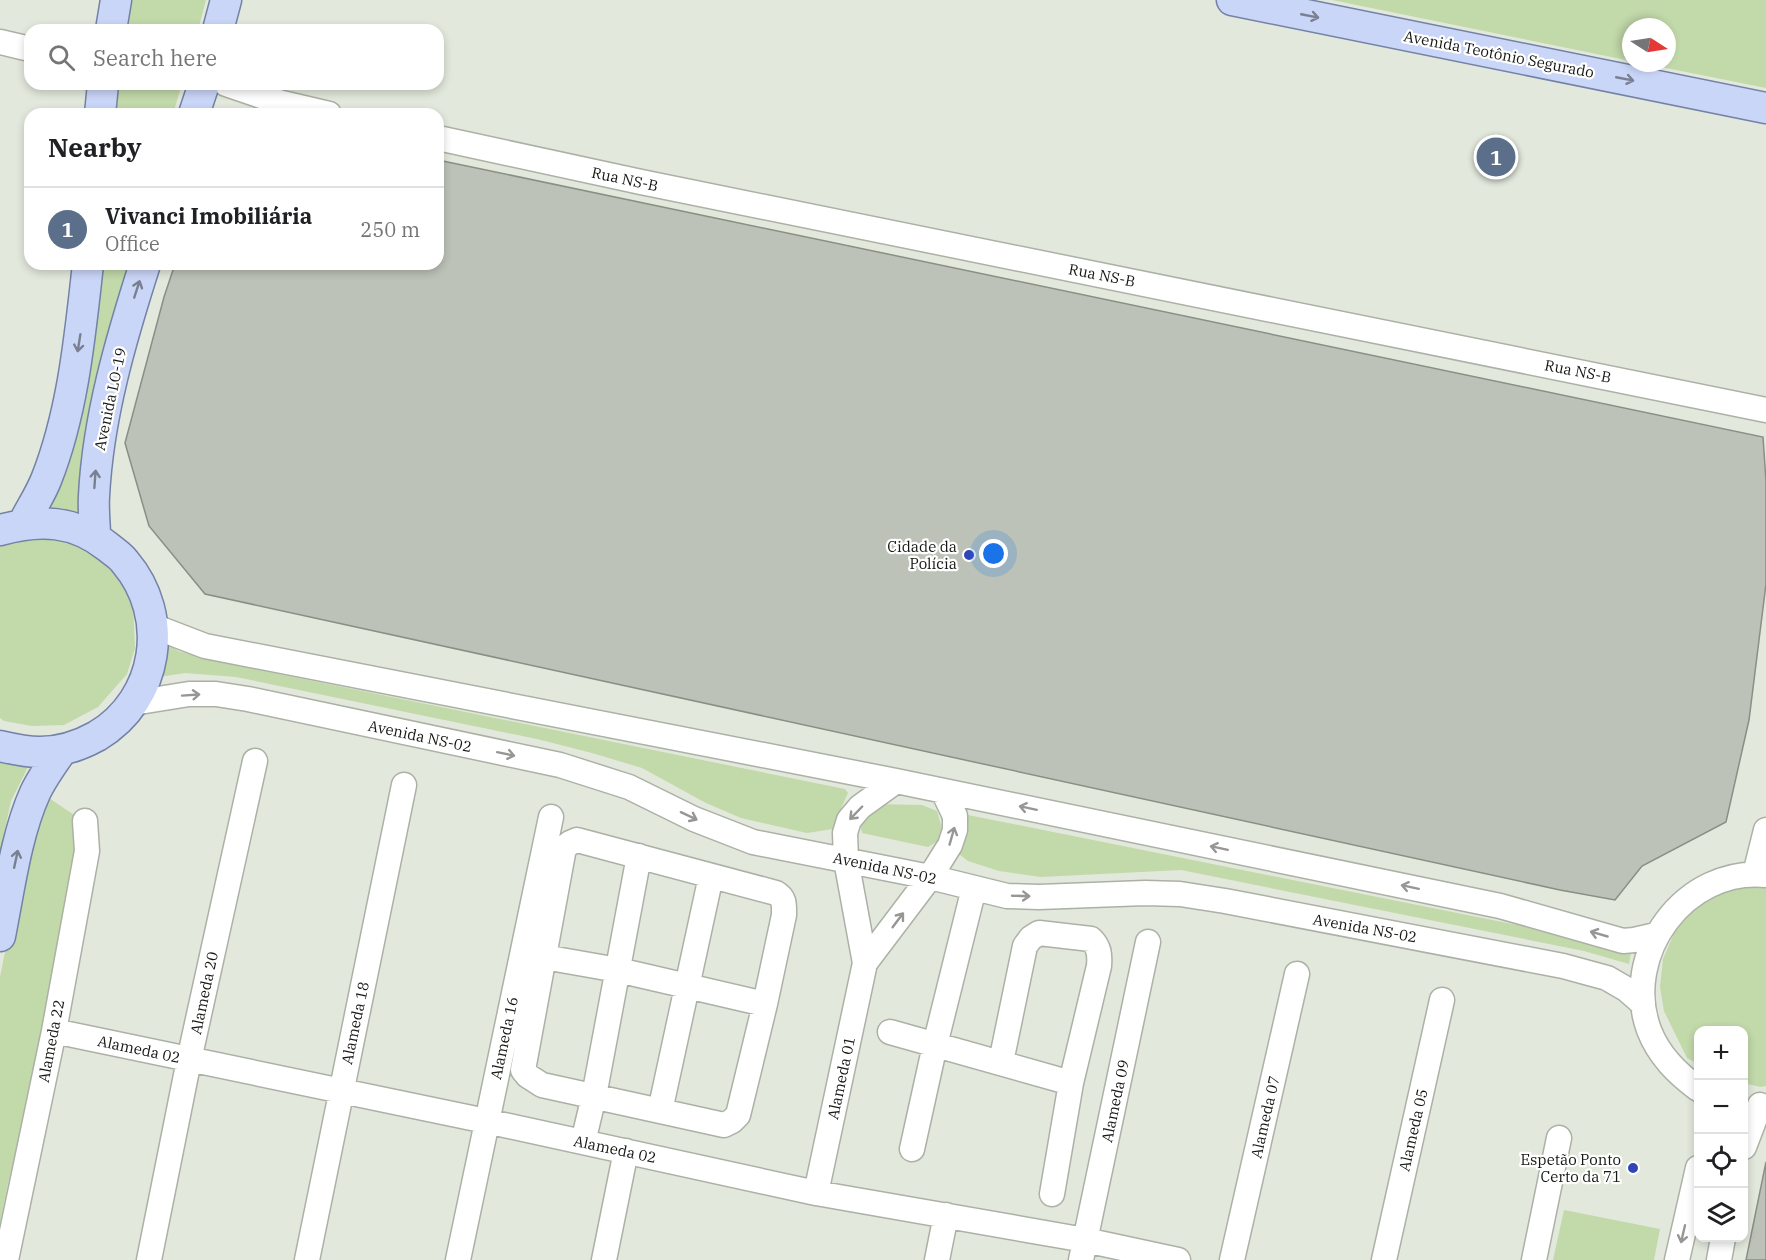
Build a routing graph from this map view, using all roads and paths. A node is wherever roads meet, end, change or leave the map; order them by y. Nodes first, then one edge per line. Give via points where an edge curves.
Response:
1 (117, 0) edge
2 (226, 0) edge
3 (1232, 0) edge
4 (112, 24) edge
5 (220, 24) edge
6 (0, 42) edge
7 (24, 48) edge
8 (102, 90) edge
9 (202, 90) edge
10 (244, 90) edge
11 (101, 108) edge
12 (196, 108) edge
13 (303, 108) edge
14 (1766, 108) edge
15 (444, 139) edge
16 (87, 270) edge
17 (143, 270) edge
18 (1766, 410) edge
19 (11, 527) edge
20 (95, 537) junction
21 (153, 626) junction
22 (133, 703) junction
23 (0, 746) edge
24 (62, 750) junction
25 (255, 761) dead end
26 (897, 782) junction
27 (404, 785) dead end
28 (943, 791) junction
29 (551, 816) dead end
30 (86, 821) dead end
31 (1766, 830) edge
32 (639, 856) junction
33 (846, 860) junction
34 (1760, 874) edge
35 (711, 876) junction
36 (930, 877) junction
37 (974, 888) junction
38 (0, 936) edge
39 (1656, 936) junction
40 (1148, 942) dead end
41 (544, 957) junction
42 (866, 963) junction
43 (618, 970) junction
44 (1297, 974) dead end
45 (687, 987) junction
46 (1442, 1000) dead end
47 (765, 1004) junction
48 (1643, 1004) junction
49 (54, 1031) junction
50 (890, 1032) dead end
51 (935, 1045) junction
52 (189, 1060) junction
53 (1001, 1062) junction
54 (1071, 1083) junction
55 (1694, 1086) edge
56 (341, 1090) junction
57 (594, 1095) junction
58 (1756, 1104) edge
59 (660, 1111) junction
60 (486, 1121) junction
61 (1747, 1134) edge
62 (1559, 1138) dead end
63 (583, 1142) junction
64 (912, 1149) dead end
65 (626, 1151) junction
66 (1694, 1186) edge
67 (816, 1193) junction
68 (1052, 1194) dead end
69 (946, 1215) junction
70 (1722, 1242) edge
71 (1083, 1250) edge
72 (6, 1260) edge
73 (149, 1260) edge
74 (307, 1260) edge
75 (458, 1260) edge
76 (604, 1260) edge
77 (937, 1260) edge
78 (1178, 1260) edge
79 (1233, 1260) edge
80 (1384, 1260) edge
81 (1534, 1260) edge
82 (1677, 1260) edge
83 (1719, 1260) edge

1 - 4 main road
2 - 5 main road
3 -> 14 main road, Avenida Teotônio Segurado
6 - 7 street
8 - 11 main road
9 - 12 main road
10 - 13 street
15 - 18 street, Rua NS-B
16 -> 19 main road via 80,340 56,450 46,482
20 -> 17 main road, Avenida LO-19 via 99,441
19 - 20 main road via 48,523
20 - 21 main road via 124,560 136,576
21 - 22 main road via 153,653 146,679
21 - 26 street via 205,646
22 - 24 main road via 102,732 83,744
22 -> 33 street, Avenida NS-02 via 216,694 560,765 629,787 753,842
23 - 24 main road via 21,751
38 -> 24 main road via 20,838 35,794
25 - 52 street, Alameda 20
26 - 28 street
26 -> 33 street via 860,807 849,820 845,832
27 - 56 street, Alameda 18
36 -> 28 street via 955,830 955,816
39 -> 28 street via 1623,941 1500,906
29 - 60 street, Alameda 16
30 - 49 street, Alameda 22 via 87,851
31 - 34 street
32 - 35 street
32 - 41 street via 577,840 564,848
32 - 43 street
33 - 36 street, Avenida NS-02
33 - 42 street, Alameda 01
34 - 39 street via 1720,881 1694,893 1672,912
35 - 45 street
35 - 47 street via 782,896 784,915
36 - 37 street, Avenida NS-02
42 -> 36 street, Alameda 01
37 -> 48 street, Avenida NS-02 via 1007,896 1145,893 1225,901 1563,966 1607,978
37 - 51 street
39 - 48 street via 1642,980
40 - 71 street, Alameda 09
41 - 43 street
41 - 57 street via 524,1070 542,1085
42 - 67 street, Alameda 01
43 - 45 street
43 - 57 street
44 - 79 street, Alameda 07
45 - 47 street
45 - 59 street
46 - 80 street, Alameda 05
47 - 59 street via 738,1115 724,1125
48 - 55 street via 1661,1053
49 - 52 street, Alameda 02
49 - 72 street, Alameda 22
50 - 51 street
51 - 53 street
51 - 64 street
52 - 56 street, Alameda 02
52 - 73 street, Alameda 20
53 - 54 street
53 - 54 street via 1025,946 1039,933 1091,939 1100,954 1099,966
54 - 68 street
56 - 60 street, Alameda 02
56 - 74 street, Alameda 18
57 - 59 street
57 - 63 street
58 - 61 street
60 - 63 street, Alameda 02
60 - 75 street, Alameda 16
62 - 81 street
63 - 65 street, Alameda 02
65 - 67 street, Alameda 02
65 - 76 street
66 -> 82 street
67 - 69 street, Alameda 02
69 - 71 street, Alameda 02
69 - 77 street
70 - 83 street
71 - 78 street, Alameda 02

